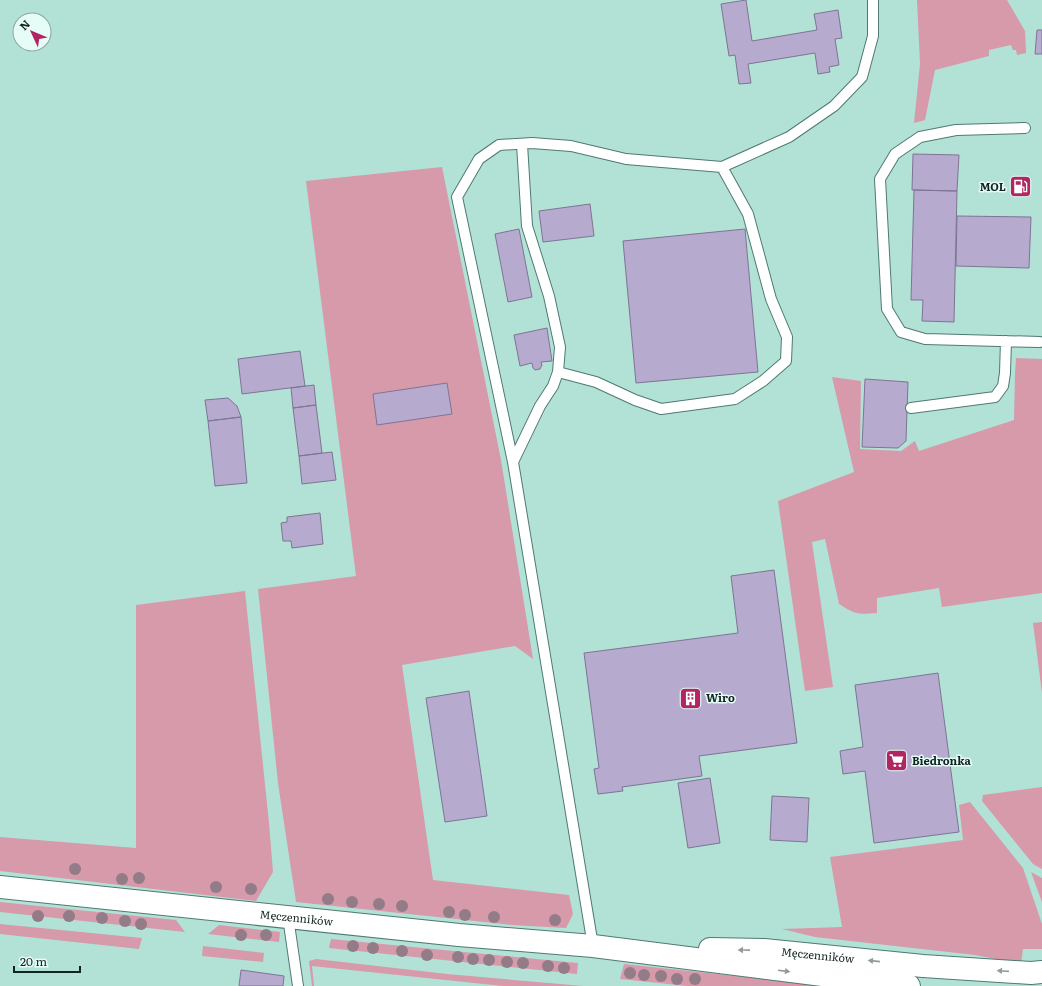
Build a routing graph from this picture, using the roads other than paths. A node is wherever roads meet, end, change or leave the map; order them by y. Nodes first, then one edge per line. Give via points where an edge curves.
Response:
1 (873, 0) edge
2 (1025, 128) dead end
3 (522, 144) junction
4 (722, 167) junction
5 (1006, 341) junction
6 (1040, 342) dead end
7 (558, 372) junction
8 (911, 408) dead end
9 (513, 462) junction
10 (0, 887) edge
11 (288, 917) junction
12 (593, 946) junction
13 (923, 966) junction
14 (1042, 972) edge
15 (900, 985) edge
16 (298, 986) edge

1 - 4 lane via 873,36 862,77 834,106 789,138
2 - 5 lane via 956,130 920,137 895,154 880,179 887,309 900,332 925,339
3 - 4 lane via 571,146 626,159
3 - 7 lane via 528,226 549,296 560,347
3 - 9 lane via 499,145 480,159 457,197
4 - 7 lane via 748,214 772,299 787,337 786,361 763,381 735,399 661,409 596,382
5 - 6 lane
5 - 8 lane via 1003,386 995,397
7 - 9 lane
9 - 12 lane
10 - 11 main road, Męczenników
11 - 12 main road, Męczenników
11 - 16 lane
13 -> 12 main road, Męczenników via 764,950
12 -> 15 main road, Męczenników
14 -> 13 main road, Męczenników
13 - 15 lane via 904,973

